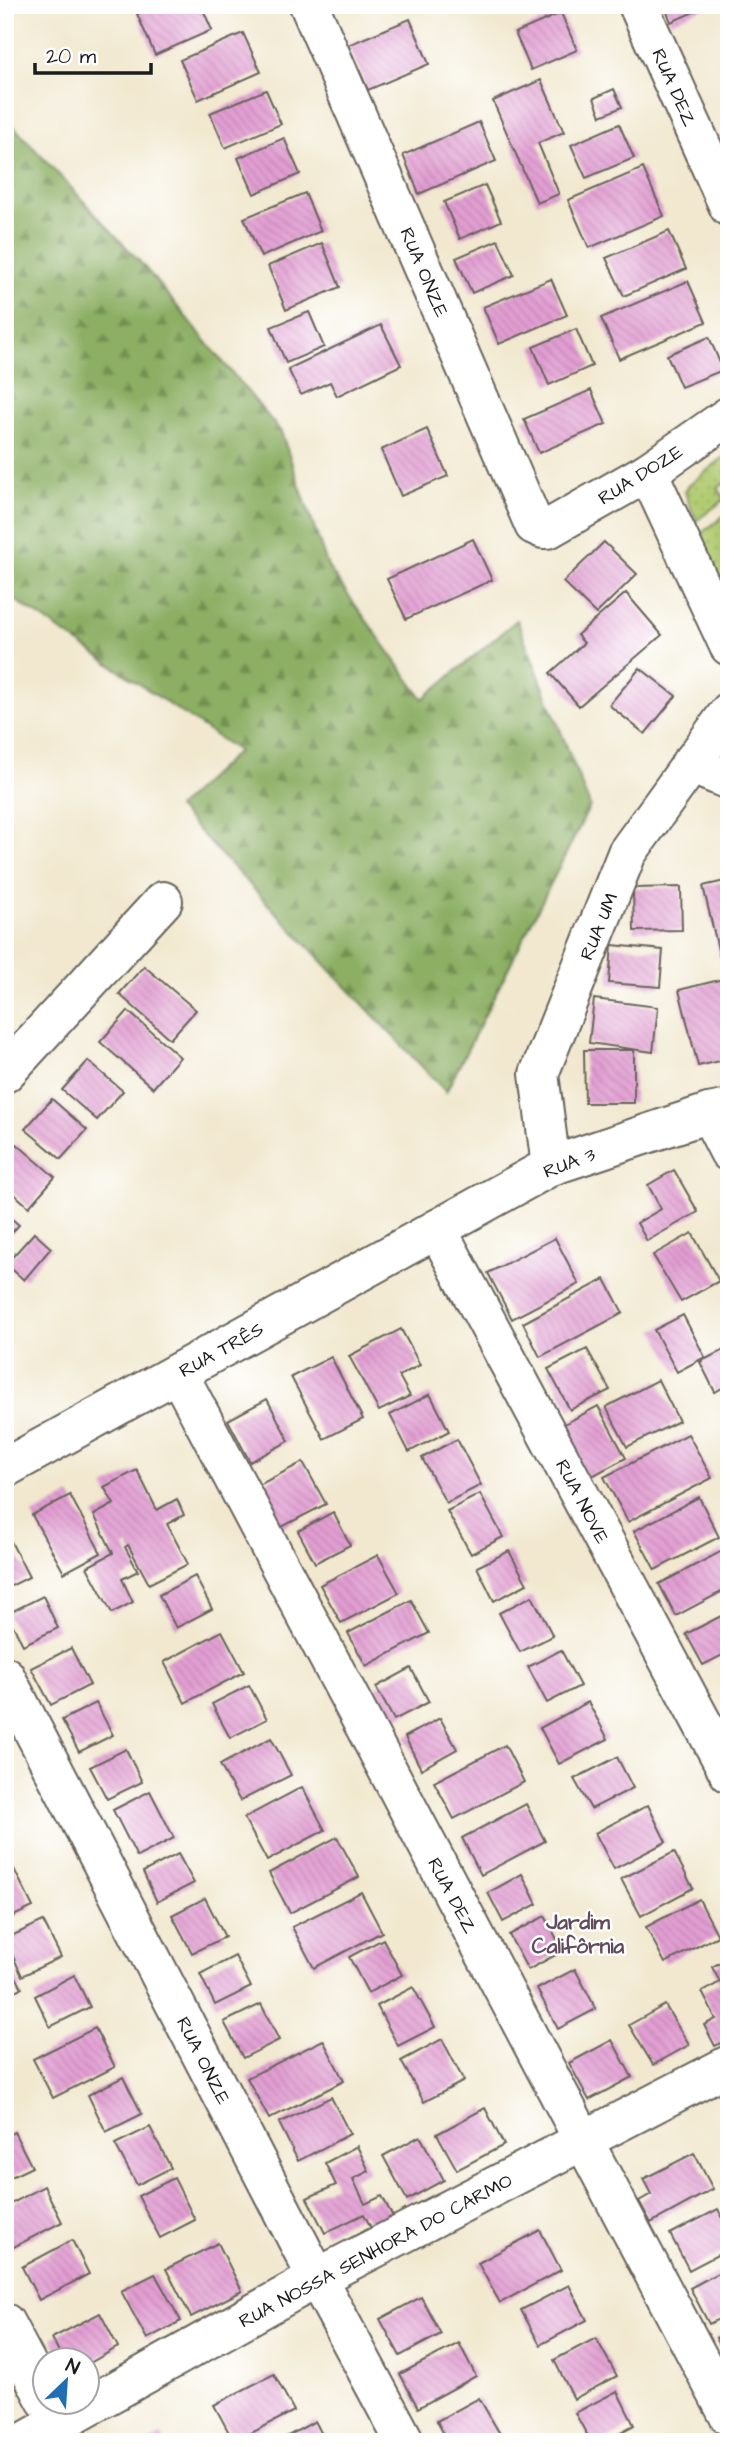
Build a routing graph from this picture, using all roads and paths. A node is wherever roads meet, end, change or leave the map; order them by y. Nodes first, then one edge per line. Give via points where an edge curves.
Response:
1 (309, 5) edge
2 (638, 5) edge
3 (729, 207) edge
4 (729, 416) edge
5 (648, 472) junction
6 (548, 529) joint
7 (729, 646) edge
8 (729, 712) edge
9 (690, 765) junction
10 (729, 780) edge
11 (163, 901) dead end
12 (5, 1073) edge
13 (719, 1111) edge
14 (729, 1152) edge
15 (551, 1166) junction
16 (437, 1229) junction
17 (178, 1373) junction
18 (5, 1468) edge
19 (5, 1676) edge
20 (724, 1754) edge
21 (729, 2065) edge
22 (583, 2141) junction
23 (317, 2278) junction
24 (5, 2323) edge
25 (729, 2416) edge
26 (54, 2417) edge
27 (24, 2442) edge
28 (405, 2442) edge

1 - 6 street, RUA ONZE via 534,525
2 - 3 street, RUA DEZ
4 - 5 street, RUA DOZE
5 - 6 street, RUA DOZE
5 - 7 street
8 - 9 street, RUA UM
9 - 10 street
9 - 15 street, RUA UM via 627,852 539,1074
11 - 12 street
13 - 14 street
13 - 15 street, RUA 3
15 - 16 street, RUA 3
16 - 17 street, RUA TRÊS
16 - 20 street, RUA NOVE
17 - 18 street, RUA TRÊS
17 - 22 street, RUA DEZ
19 - 23 street, RUA ONZE
21 - 22 street, RUA NOSSA SENHORA DO CARMO
22 - 23 street, RUA NOSSA SENHORA DO CARMO
22 - 25 street, RUA DEZ
23 - 26 street, RUA NOSSA SENHORA DO CARMO
23 - 28 street, RUA ONZE
24 - 26 street
26 - 27 street, RUA NOSSA SENHORA DO CARMO

